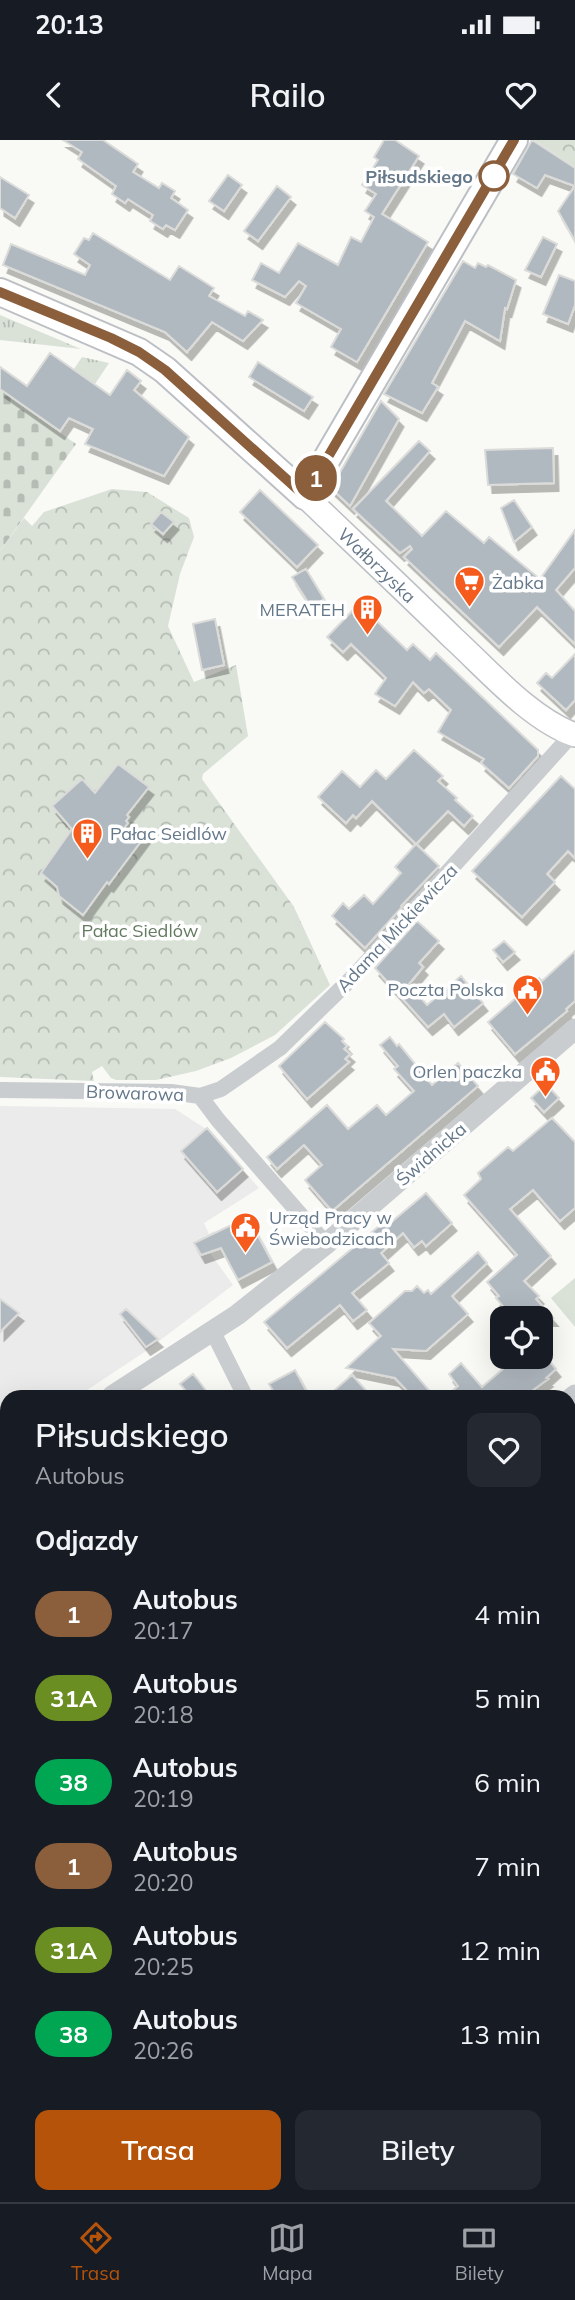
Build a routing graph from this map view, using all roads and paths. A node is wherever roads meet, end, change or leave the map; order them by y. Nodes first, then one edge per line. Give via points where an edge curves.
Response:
1 (514, 140) edge
2 (0, 292) edge
3 (305, 496) junction
4 (574, 733) edge
5 (575, 1029) edge
6 (0, 1090) edge
7 (200, 1096) junction
8 (326, 1244) junction
9 (213, 1332) junction
10 (121, 1390) edge
11 (242, 1390) edge

1 - 3 main road
2 - 3 main road, Wałbrzyska via 139,352
3 - 4 main road, Wałbrzyska via 505,686 541,717
4 - 7 street, Adama Mickiewicza via 354,976 281,1048 221,1089
5 - 8 street, Świdnicka
6 - 7 street, Browarowa
7 - 8 street, Browarowa
8 - 9 street, Świdnicka
9 - 10 street, Świdnicka
9 - 11 street

